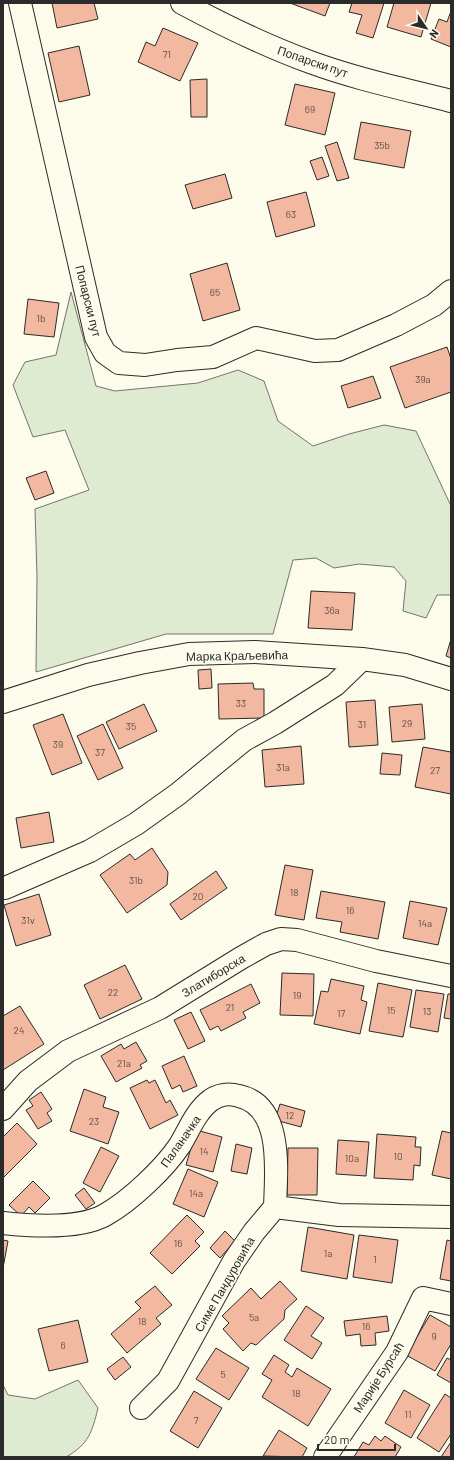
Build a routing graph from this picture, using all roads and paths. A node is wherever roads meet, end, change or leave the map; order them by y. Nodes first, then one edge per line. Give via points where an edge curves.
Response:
1 (20, 3) edge
2 (182, 3) edge
3 (451, 101) edge
4 (451, 291) edge
5 (362, 659) junction
6 (451, 679) edge
7 (3, 702) edge
8 (5, 888) dead end
9 (451, 976) edge
10 (3, 1109) edge
11 (275, 1207) junction
12 (451, 1217) edge
13 (3, 1223) edge
14 (451, 1304) edge
15 (141, 1408) dead end
16 (325, 1457) edge

1 - 4 street, Попарски пут via 96,337 105,352 119,363 145,365 213,357 256,338 315,351 338,350 402,322 434,305
2 - 3 street, Попарски пут via 276,49 311,62 382,84
5 - 6 street, Марка Краљевића via 405,665
5 - 7 street, Марка Краљевића via 255,652 189,654 88,675
5 - 8 street via 335,685 244,740 178,794 136,824 90,851
9 - 10 street, Златиборска via 376,961 297,940 281,939 241,958 160,1008 68,1051 28,1081
11 - 12 street via 339,1214
11 - 13 street, Паланачка via 276,1156 272,1132 264,1111 248,1098 222,1094 210,1101 192,1122 163,1167 121,1205 104,1216 69,1224
11 - 15 street, Симе Пандуровића via 234,1261 168,1381
14 - 16 street, Марије Бурсаћ via 423,1298 397,1352

